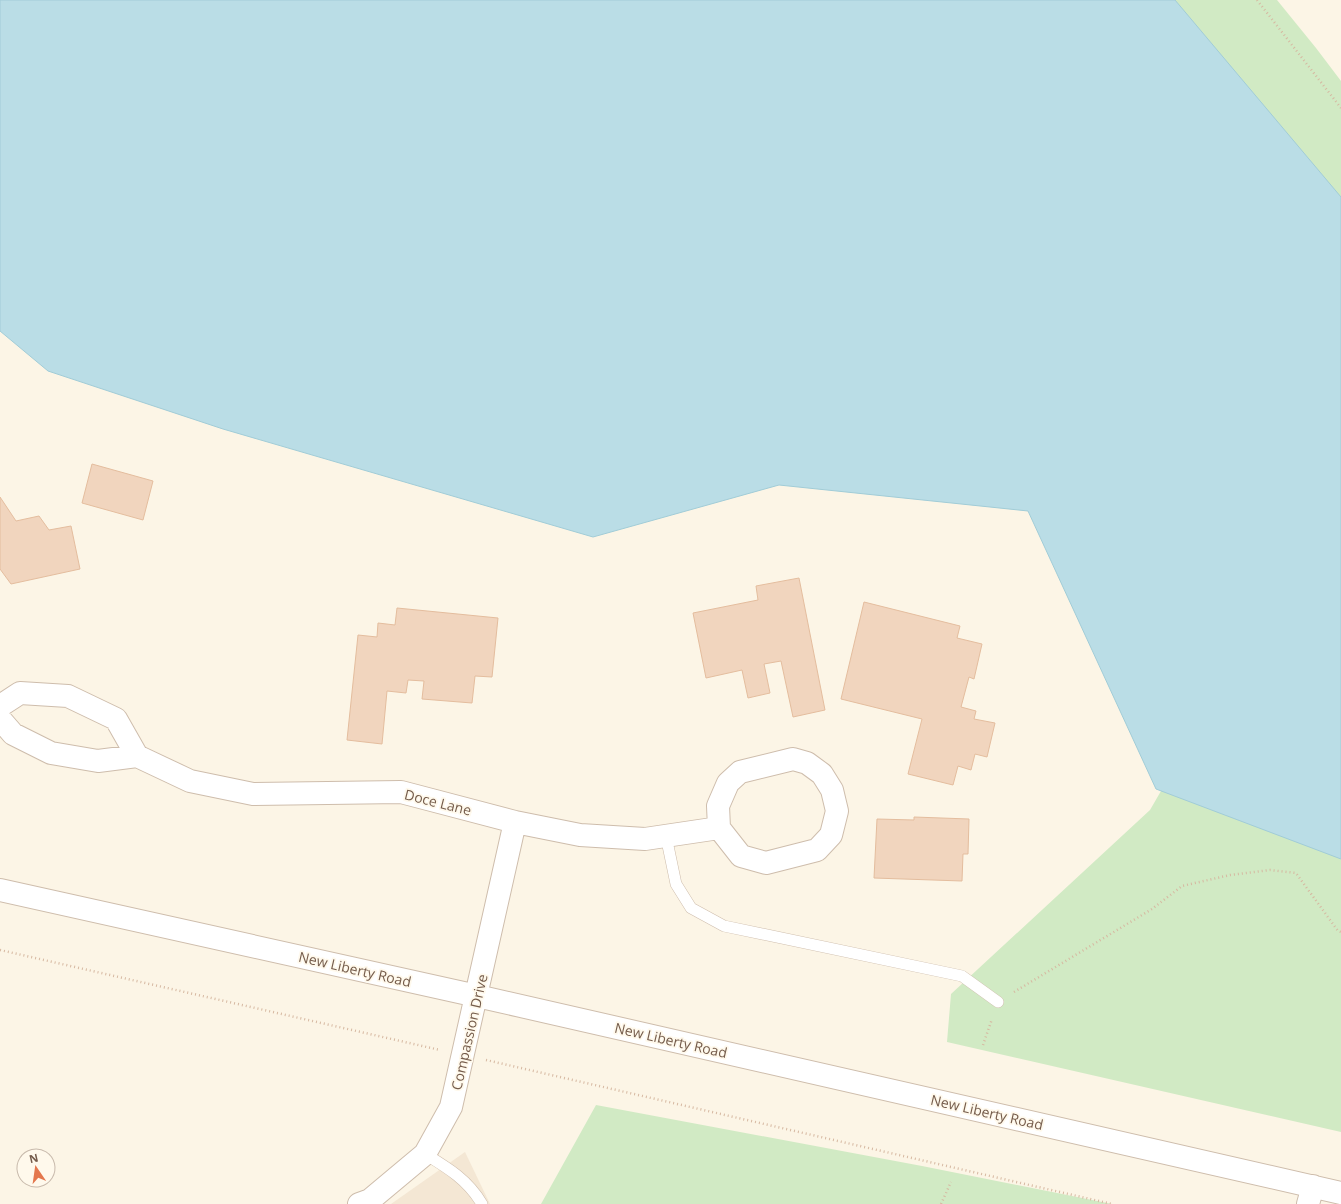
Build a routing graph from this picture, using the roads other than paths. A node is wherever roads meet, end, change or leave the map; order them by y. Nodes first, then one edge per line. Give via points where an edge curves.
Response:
1 (0, 706) edge
2 (0, 719) edge
3 (137, 756) junction
4 (515, 822) junction
5 (719, 828) junction
6 (666, 836) junction
7 (0, 890) edge
8 (477, 996) junction
9 (998, 1002) road end
10 (425, 1154) junction
11 (1341, 1193) edge
12 (1311, 1195) edge
13 (358, 1204) edge
14 (482, 1204) edge

1 - 3 street via 20,693 68,696 116,719
2 - 3 street via 13,734 51,753 98,761
3 - 4 street, Doce Lane via 190,781 253,794 401,792
4 - 6 street, Doce Lane via 580,835 645,839
4 - 8 street, Compassion Drive
5 - 5 street via 741,856 766,863 817,850 831,835 837,811 832,790 822,774 807,763 793,759 740,772 728,783 718,806
5 - 6 street, Doce Lane
6 - 9 lane via 676,884 691,908 724,926 962,976
7 - 8 street, New Liberty Road
8 - 10 street, Compassion Drive via 451,1107
8 - 12 street, New Liberty Road
10 - 13 street, Compassion Drive via 370,1200
10 - 14 lane via 461,1177
11 - 12 street, New Liberty Road

